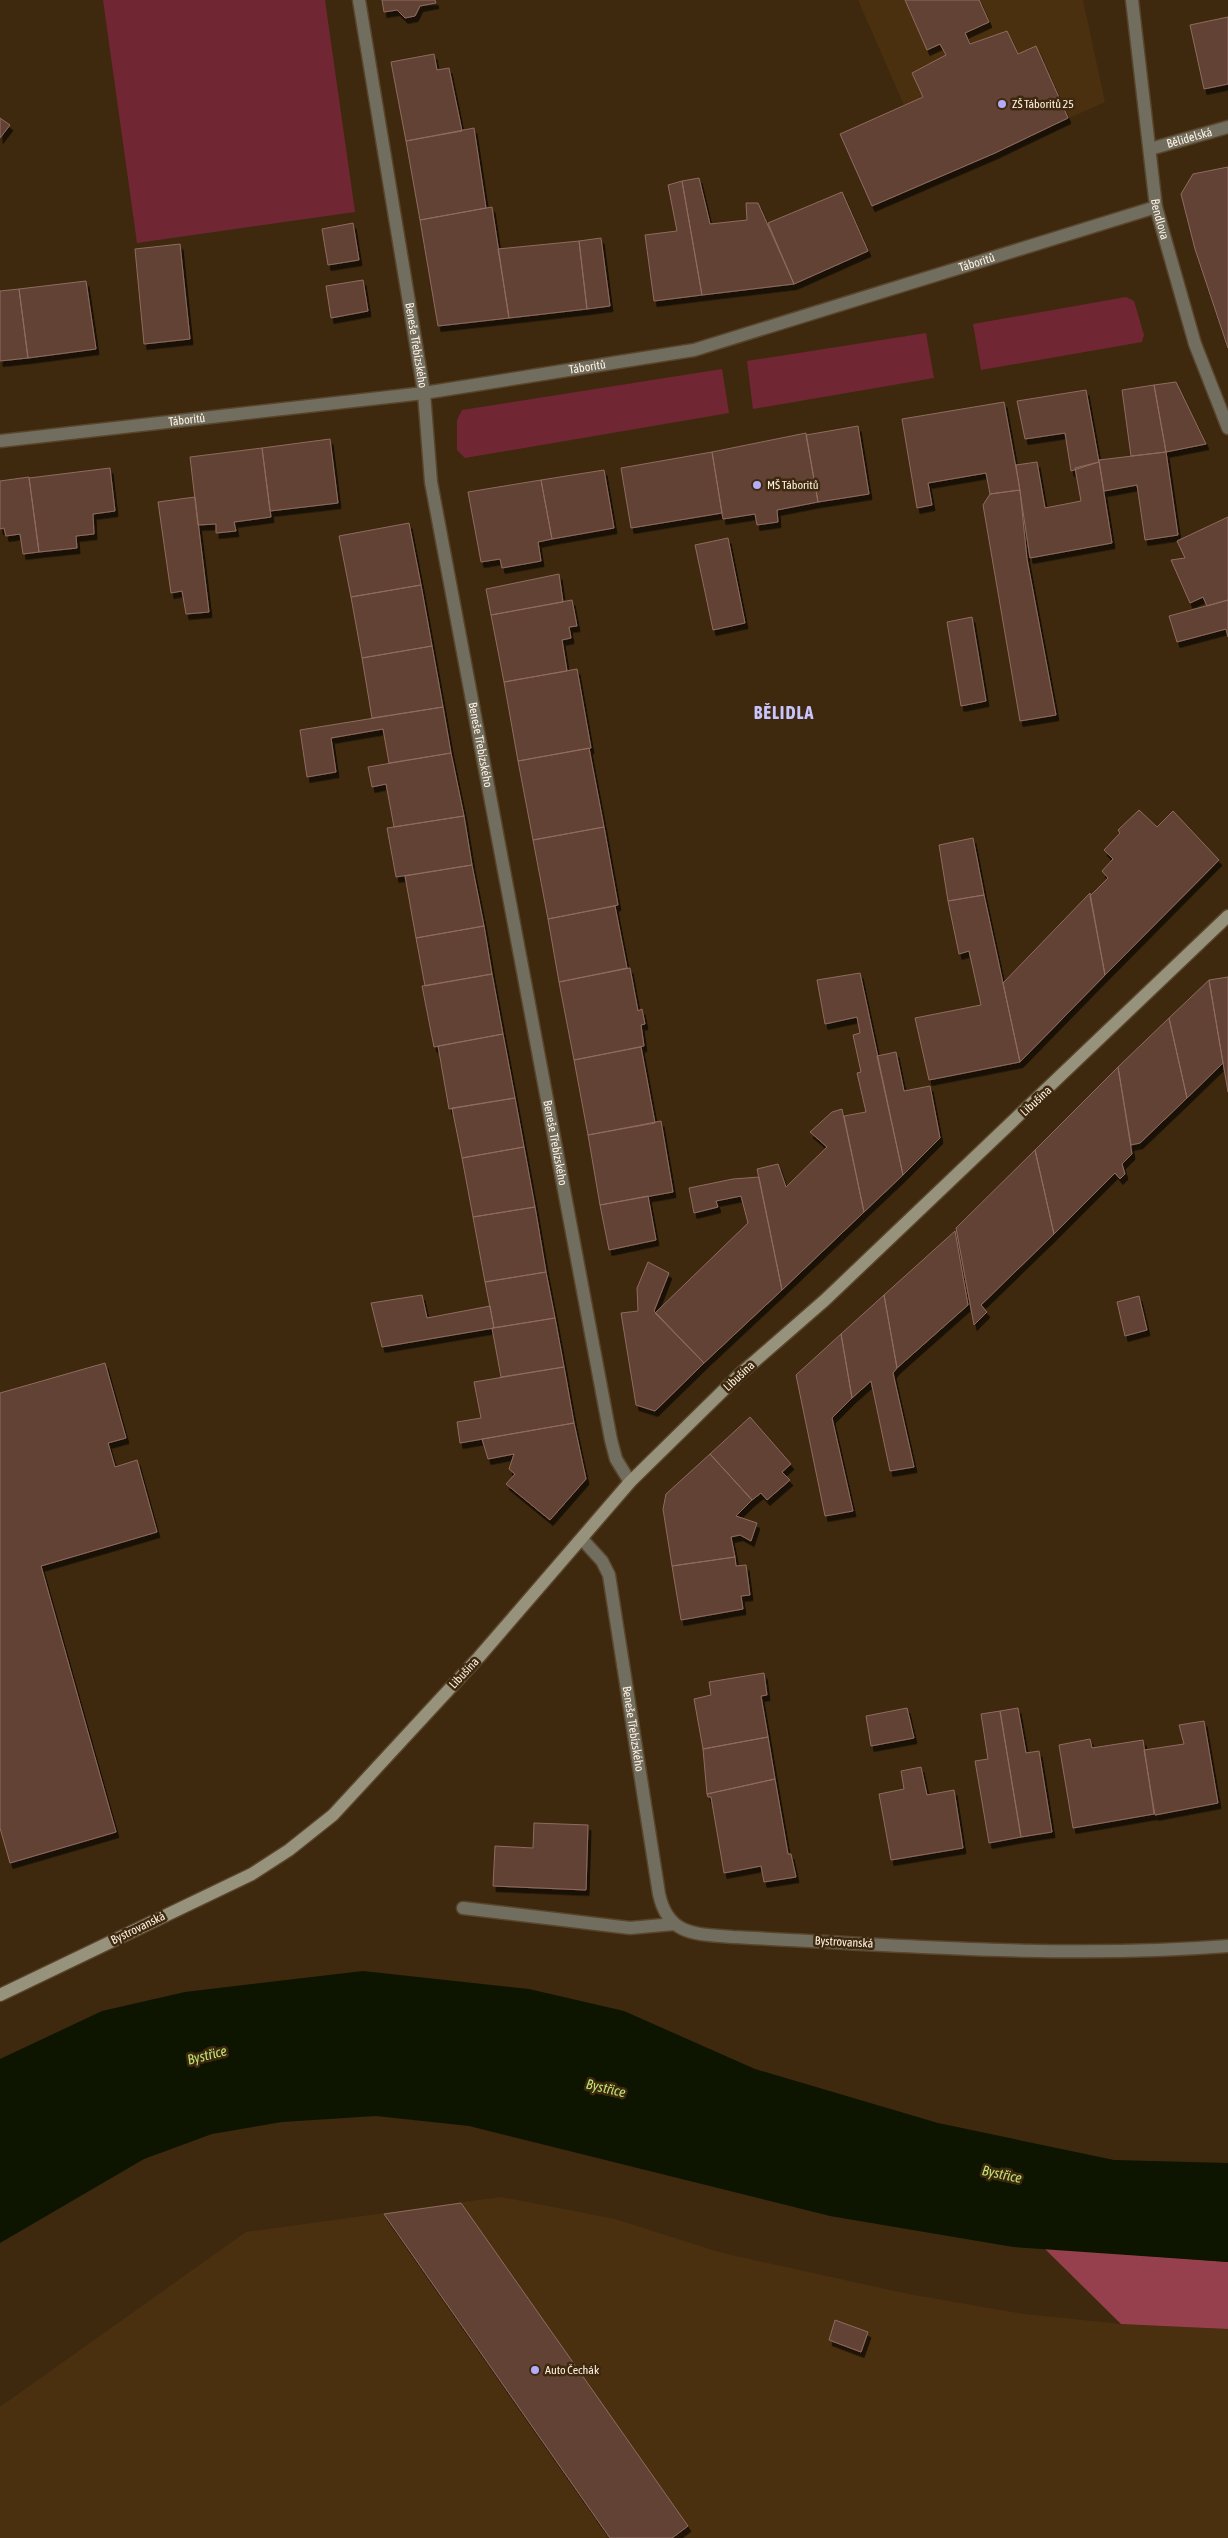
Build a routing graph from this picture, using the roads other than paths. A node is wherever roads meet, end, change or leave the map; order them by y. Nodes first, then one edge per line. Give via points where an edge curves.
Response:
1 (359, 0) edge
2 (1132, 0) edge
3 (1228, 127) edge
4 (1150, 148) junction
5 (1156, 207) junction
6 (424, 393) junction
7 (1228, 428) edge
8 (0, 441) edge
9 (1228, 916) edge
10 (630, 1482) junction
11 (582, 1539) junction
12 (275, 1860) joint
13 (463, 1908) dead end
14 (674, 1924) junction
15 (1228, 1946) edge
16 (0, 1995) edge

1 - 6 street, Beneše Třebízského
2 - 4 street, Bendlova
3 - 4 street, Bělidelská
4 - 5 street, Bendlova
5 - 6 street, Táboritů via 694,350
5 - 7 street, Bendlova via 1195,344
6 - 8 street, Táboritů
6 - 10 street, Beneše Třebízského via 431,482 590,1333 612,1446
9 - 10 street, Libušina via 825,1300 740,1374
10 - 11 street, Libušina
11 - 12 street, Libušina via 479,1657 333,1815
11 - 14 street, Beneše Třebízského via 602,1560 609,1575 659,1894 662,1906
12 - 16 street, Bystrovanská
13 - 14 street, Bystrovanská via 630,1928
14 - 15 street, Bystrovanská via 691,1933 733,1937 1000,1950

